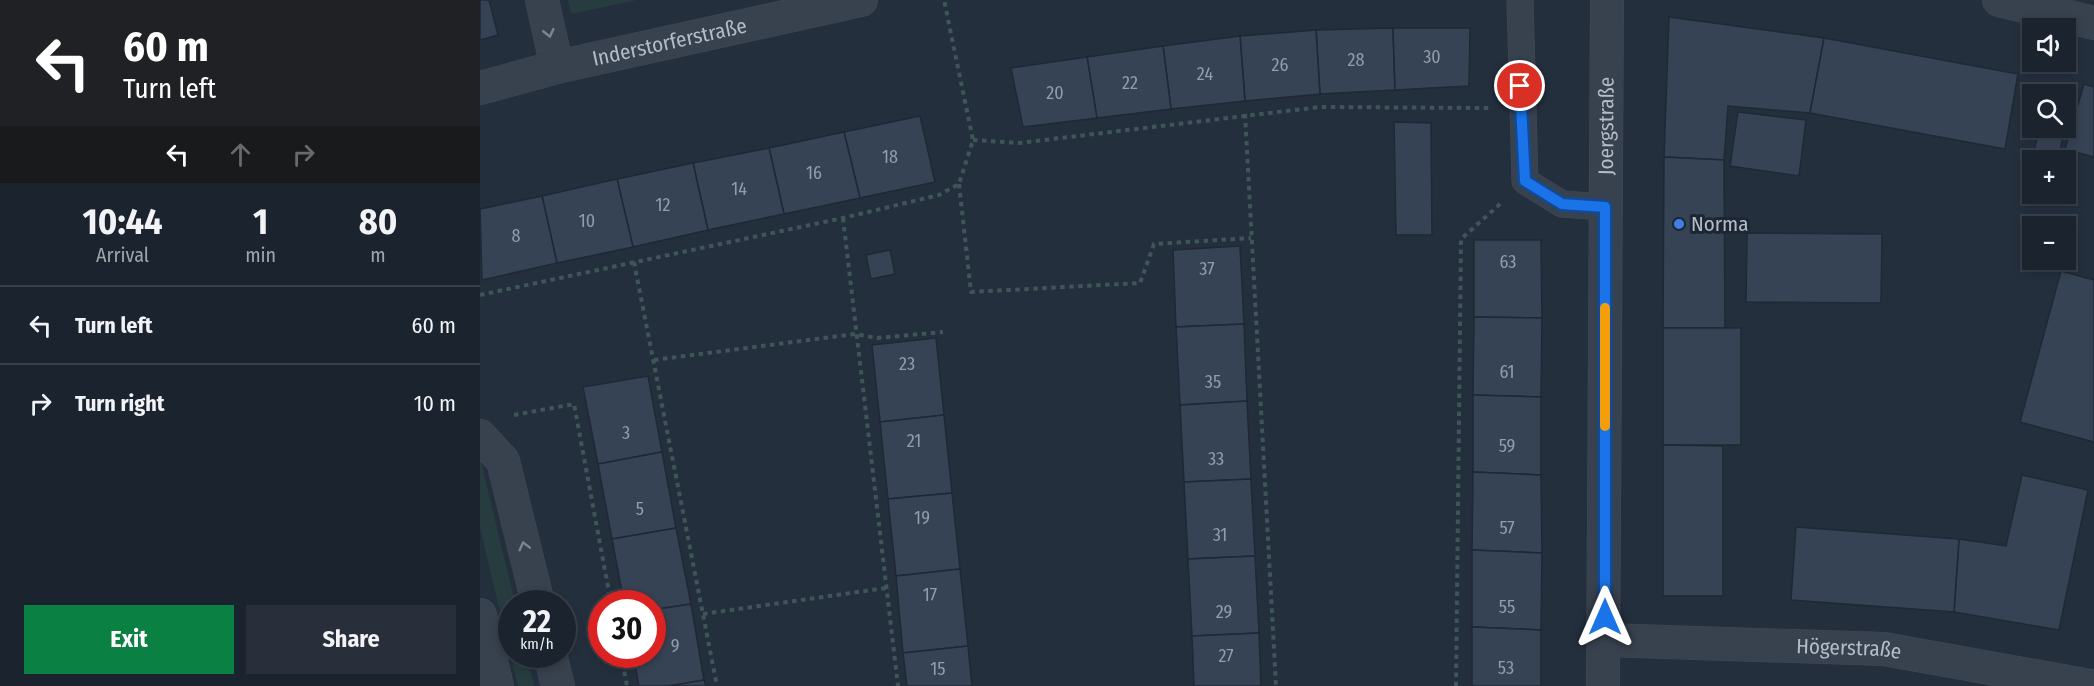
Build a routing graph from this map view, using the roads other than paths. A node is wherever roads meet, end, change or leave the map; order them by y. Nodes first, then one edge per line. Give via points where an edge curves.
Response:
1 (542, 0) edge
2 (861, 0) edge
3 (1520, 0) edge
4 (1607, 0) edge
5 (1999, 0) edge
6 (2094, 23) edge
7 (557, 66) junction
8 (480, 88) edge
9 (1605, 207) junction
10 (480, 436) edge
11 (535, 590) edge
12 (480, 615) edge
13 (1605, 640) junction
14 (554, 668) edge
15 (497, 686) edge
16 (558, 686) edge
17 (1603, 686) edge
18 (2090, 686) edge

1 -> 7 street
2 - 7 street, Inderstorferstraße
3 - 9 lane via 1525,181 1562,204
4 - 9 street, Joergstraße
5 - 6 street
7 - 8 street, Inderstorferstraße
9 - 13 street, Joergstraße
11 -> 10 street via 503,461
12 - 15 street
13 - 17 street, Joergstraße
13 - 18 street, Högerstraße via 1884,649
14 - 16 street

